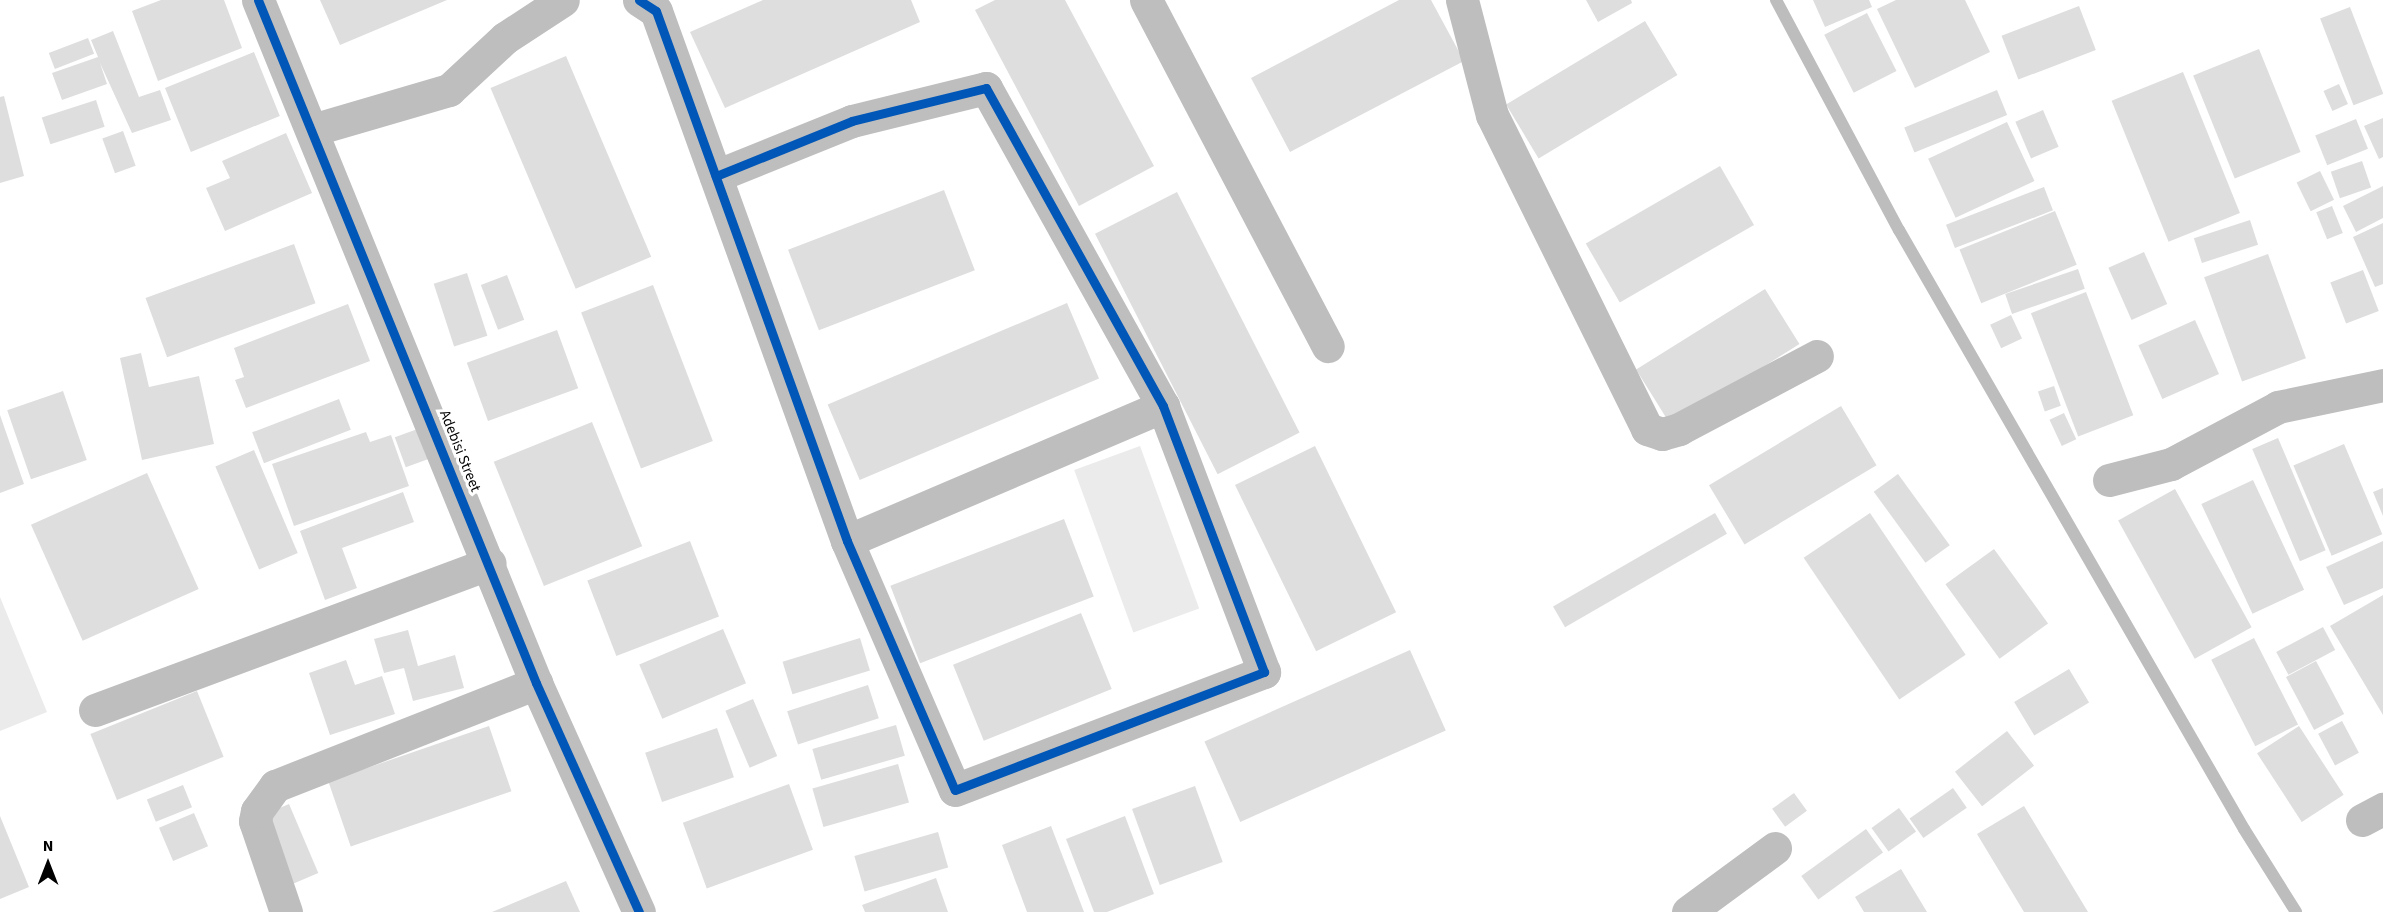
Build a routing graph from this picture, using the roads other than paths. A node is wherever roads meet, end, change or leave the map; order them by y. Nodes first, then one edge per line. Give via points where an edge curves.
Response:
1 (258, 0) edge
2 (639, 0) edge
3 (1146, 0) edge
4 (1462, 0) edge
5 (548, 4) edge
6 (312, 130) junction
7 (716, 176) junction
8 (1328, 346) dead end
9 (1817, 356) dead end
10 (2383, 385) edge
11 (1163, 406) junction
12 (2109, 480) dead end
13 (847, 541) junction
14 (490, 563) junction
15 (537, 683) junction
16 (95, 710) dead end
17 (1775, 848) dead end
18 (286, 912) edge
19 (639, 912) edge
20 (1688, 912) edge

1 - 6 street, Adebisi Street
2 - 7 street via 656,11
3 - 8 street
4 - 9 street via 1492,115 1647,429 1662,434 1679,429
5 - 6 street via 449,90
6 - 14 street, Adebisi Street
7 - 11 street via 852,121 986,88
7 - 13 street
10 - 12 street via 2278,407 2171,464
11 - 13 street
11 - 13 street via 1264,672 955,790
14 - 15 street, Adebisi Street
14 - 16 street
15 - 18 street via 275,786 257,811 255,821
15 - 19 street, Adebisi Street
17 - 20 street

